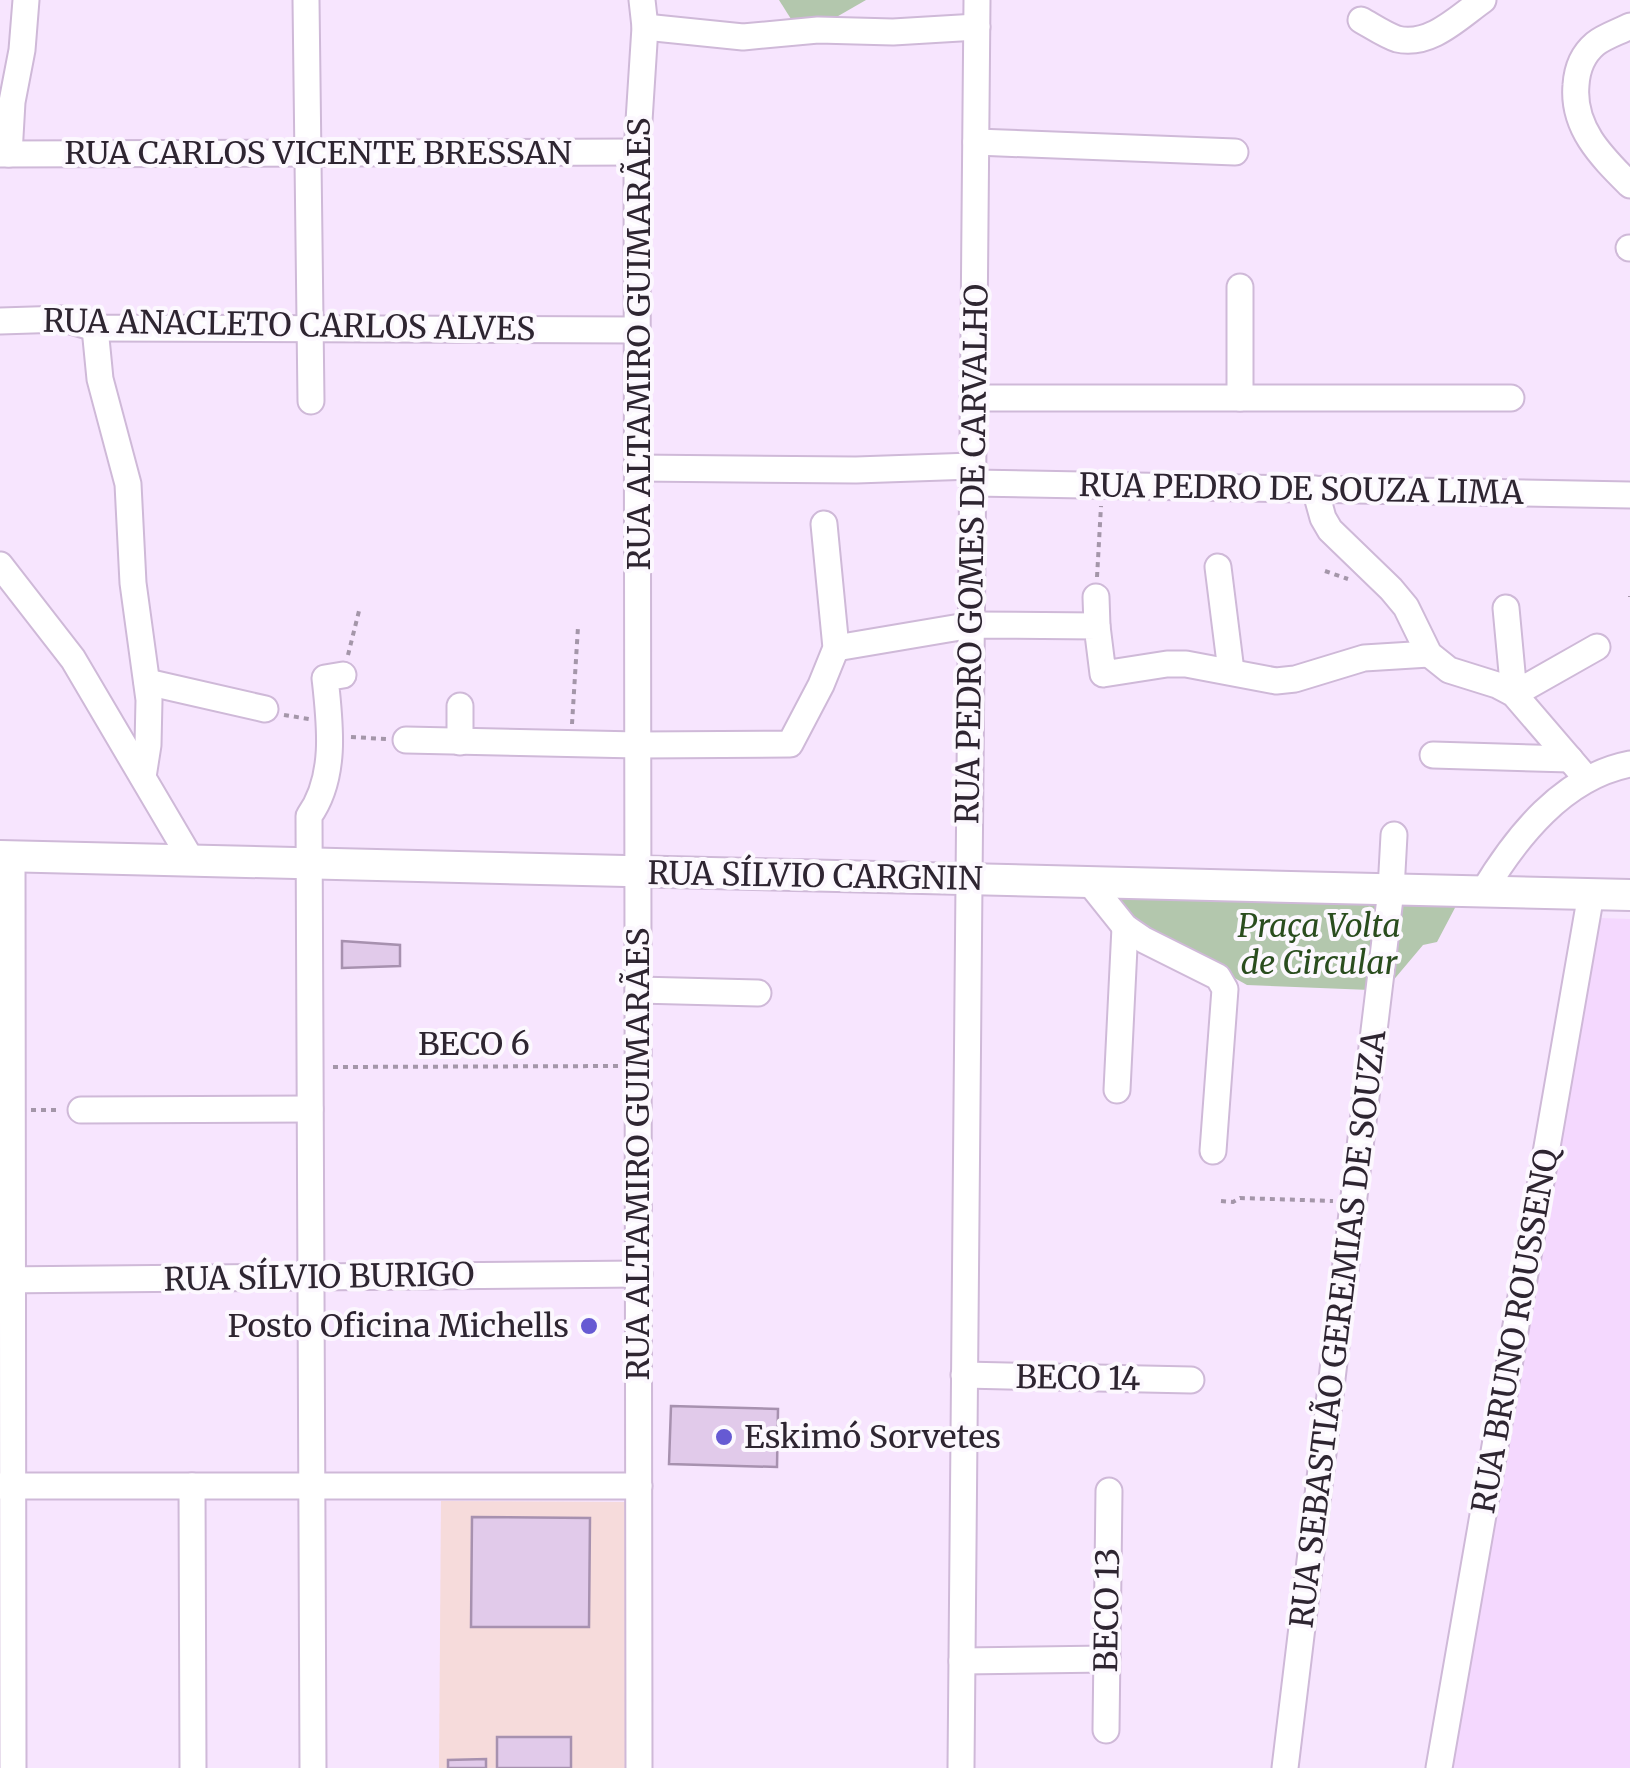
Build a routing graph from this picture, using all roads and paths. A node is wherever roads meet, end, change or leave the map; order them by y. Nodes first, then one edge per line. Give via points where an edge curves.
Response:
1 (26, 0) edge
2 (306, 0) edge
3 (642, 0) edge
4 (977, 0) edge
5 (1483, 0) edge
6 (1360, 20) dead end
7 (1630, 26) edge
8 (645, 27) junction
9 (977, 27) junction
10 (976, 142) junction
11 (637, 152) junction
12 (1235, 152) dead end
13 (308, 153) junction
14 (5, 154) edge
15 (1630, 185) edge
16 (1240, 287) dead end
17 (0, 321) edge
18 (96, 328) junction
19 (310, 329) junction
20 (638, 330) junction
21 (974, 398) junction
22 (1240, 398) junction
23 (1511, 398) dead end
24 (310, 401) dead end
25 (638, 468) junction
26 (973, 474) junction
27 (1102, 486) junction
28 (1315, 489) junction
29 (1630, 495) edge
30 (824, 524) dead end
31 (0, 566) edge
32 (1218, 567) dead end
33 (1096, 596) joint
34 (1506, 608) dead end
35 (359, 611) dead end
36 (972, 625) junction
37 (1096, 626) junction
38 (578, 627) dead end
39 (1597, 647) dead end
40 (836, 648) junction
41 (1429, 654) junction
42 (1231, 671) junction
43 (334, 676) joint
44 (146, 682) junction
45 (1514, 694) junction
46 (460, 706) dead end
47 (265, 709) joint
48 (330, 728) junction
49 (406, 740) joint
50 (460, 742) junction
51 (570, 744) junction
52 (638, 745) junction
53 (1433, 755) dead end
54 (1570, 758) junction
55 (1630, 764) edge
56 (143, 778) junction
57 (1587, 779) junction
58 (1394, 836) dead end
59 (6, 856) edge
60 (192, 861) junction
61 (309, 864) junction
62 (638, 871) junction
63 (969, 880) junction
64 (1089, 882) junction
65 (1391, 890) junction
66 (1483, 892) junction
67 (1591, 894) junction
68 (1630, 895) edge
69 (1126, 927) junction
70 (638, 990) junction
71 (758, 993) dead end
72 (638, 1066) junction
73 (310, 1068) junction
74 (1117, 1090) dead end
75 (310, 1109) junction
76 (12, 1110) junction
77 (81, 1110) joint
78 (1213, 1150) dead end
79 (1221, 1201) dead end
80 (1353, 1202) junction
81 (638, 1274) junction
82 (310, 1277) junction
83 (6, 1280) edge
84 (964, 1375) junction
85 (1191, 1380) dead end
86 (6, 1486) edge
87 (192, 1486) junction
88 (312, 1486) junction
89 (639, 1486) junction
90 (1108, 1491) dead end
91 (1106, 1659) junction
92 (962, 1661) junction
93 (1106, 1730) dead end
94 (13, 1768) edge
95 (193, 1768) edge
96 (313, 1768) edge
97 (639, 1768) edge
98 (961, 1768) edge
99 (1285, 1768) edge
100 (1439, 1768) edge

1 - 14 street
2 - 13 street
3 - 8 street, RUA ALTAMIRO GUIMARÃES
4 - 9 street, RUA PEDRO GOMES DE CARVALHO
5 - 6 street via 1417,40 1396,38
7 - 15 street via 1585,56 1575,91 1587,136
8 - 9 street via 743,37
8 - 11 street, RUA ALTAMIRO GUIMARÃES
9 - 10 street, RUA PEDRO GOMES DE CARVALHO
10 - 12 street
10 - 21 street, RUA PEDRO GOMES DE CARVALHO
11 - 13 street, RUA CARLOS VICENTE BRESSAN
11 - 20 street, RUA ALTAMIRO GUIMARÃES
13 - 14 street, RUA CARLOS VICENTE BRESSAN
13 - 19 street
16 - 22 street
17 - 18 street, RUA ANACLETO CARLOS ALVES via 64,319
18 - 19 street, RUA ANACLETO CARLOS ALVES
18 - 44 street via 100,379 128,484
19 - 20 street, RUA ANACLETO CARLOS ALVES
19 - 24 street
20 - 25 street, RUA ALTAMIRO GUIMARÃES
21 - 22 street
21 - 26 street, RUA PEDRO GOMES DE CARVALHO
22 - 23 street
25 - 26 street, RUA PEDRO DE SOUZA LIMA
25 - 52 street, RUA ALTAMIRO GUIMARÃES
26 - 27 street, RUA PEDRO DE SOUZA LIMA
26 - 36 street, RUA PEDRO GOMES DE CARVALHO
27 - 28 street, RUA PEDRO DE SOUZA LIMA
27 - 33 path
28 - 29 street, RUA PEDRO DE SOUZA LIMA
28 - 41 street via 1330,530 1392,589
30 - 40 street
31 - 56 street via 73,659
32 - 42 street
33 - 37 street
34 - 45 street
35 - 43 path
36 - 37 street
36 - 40 street
36 - 63 street, RUA PEDRO GOMES DE CARVALHO
37 - 42 street via 1103,674 1167,664
38 - 51 path
39 - 45 street
40 - 52 street via 790,744
41 - 42 street via 1364,658 1276,681
41 - 45 street via 1449,670
43 - 48 street
44 - 47 street
44 - 56 street
45 - 54 street
46 - 50 street
47 - 48 path
48 - 49 path
48 - 61 street via 324,783 308,816
49 - 50 street
50 - 51 street
51 - 52 street
52 - 62 street, RUA ALTAMIRO GUIMARÃES
53 - 54 street
54 - 57 street
55 - 57 street
56 - 60 street
57 - 66 street via 1519,838
58 - 65 street, RUA SEBASTIÃO GEREMIAS DE SOUZA
59 - 60 main road, RUA SÍLVIO CARGNIN
59 - 76 street
60 - 61 main road, RUA SÍLVIO CARGNIN
61 - 62 main road, RUA SÍLVIO CARGNIN
61 - 73 street
62 - 63 main road, RUA SÍLVIO CARGNIN
62 - 70 street, RUA ALTAMIRO GUIMARÃES
63 - 64 main road, RUA SÍLVIO CARGNIN
63 - 84 street, RUA PEDRO GOMES DE CARVALHO
64 - 65 main road, RUA SÍLVIO CARGNIN
64 - 69 street
65 - 66 main road, RUA SÍLVIO CARGNIN
65 - 80 street, RUA SEBASTIÃO GEREMIAS DE SOUZA
66 - 67 main road, RUA SÍLVIO CARGNIN
67 - 68 main road, RUA SÍLVIO CARGNIN
67 - 100 street, RUA BRUNO ROUSSENQ
69 - 74 street
69 - 78 street via 1223,982
70 - 71 street
70 - 72 street, RUA ALTAMIRO GUIMARÃES
72 - 73 path, BECO 6
72 - 81 street, RUA ALTAMIRO GUIMARÃES
73 - 75 street
75 - 77 street
75 - 82 street
76 - 77 path
76 - 83 street
79 - 80 path
80 - 99 street, RUA SEBASTIÃO GEREMIAS DE SOUZA
81 - 82 street, RUA SÍLVIO BURIGO
81 - 89 street, RUA ALTAMIRO GUIMARÃES
82 - 83 street, RUA SÍLVIO BURIGO
82 - 88 street
83 - 86 street
84 - 85 street, BECO 14
84 - 92 street, RUA PEDRO GOMES DE CARVALHO
86 - 87 street
86 - 94 street
87 - 88 street
87 - 95 street
88 - 89 street
88 - 96 street
89 - 97 street, RUA ALTAMIRO GUIMARÃES
90 - 91 street, BECO 13
91 - 92 street
91 - 93 street, BECO 13
92 - 98 street, RUA PEDRO GOMES DE CARVALHO

